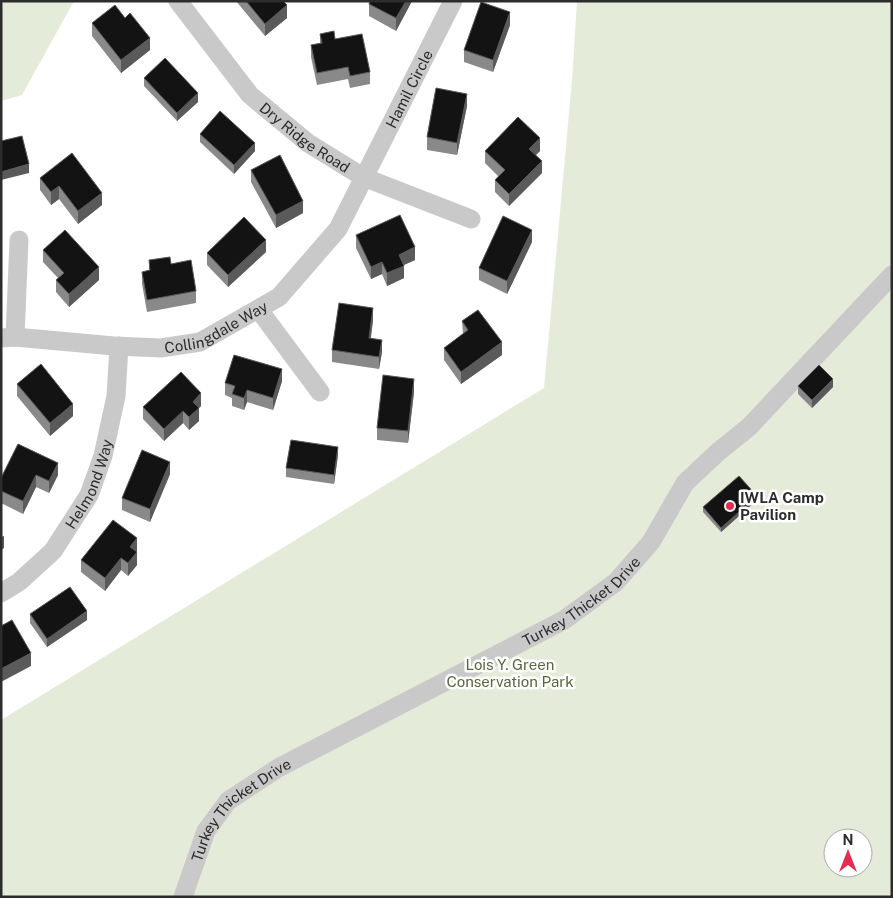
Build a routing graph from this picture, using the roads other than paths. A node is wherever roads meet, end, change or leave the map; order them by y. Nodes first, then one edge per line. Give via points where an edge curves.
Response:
1 (178, 1) edge
2 (453, 1) edge
3 (363, 177) junction
4 (472, 219) dead end
5 (19, 240) dead end
6 (892, 275) edge
7 (259, 310) junction
8 (8, 338) edge
9 (120, 346) junction
10 (320, 392) dead end
11 (1, 593) edge
12 (183, 897) edge

1 - 3 street, Dry Ridge Road via 250,95 308,143
2 - 3 street, Hamil Circle
3 - 4 street, Dry Ridge Road
3 - 7 street, Collingdale Way via 338,229 279,297
5 - 8 street
6 - 12 street, Turkey Thicket Drive via 749,427 685,483 651,542 616,582 564,620 278,768 228,801 206,831
7 - 9 street, Collingdale Way via 200,342 161,348
7 - 10 street
8 - 9 street, Collingdale Way
9 - 11 street, Helmond Way via 116,396 103,456 89,495 53,551 19,582

